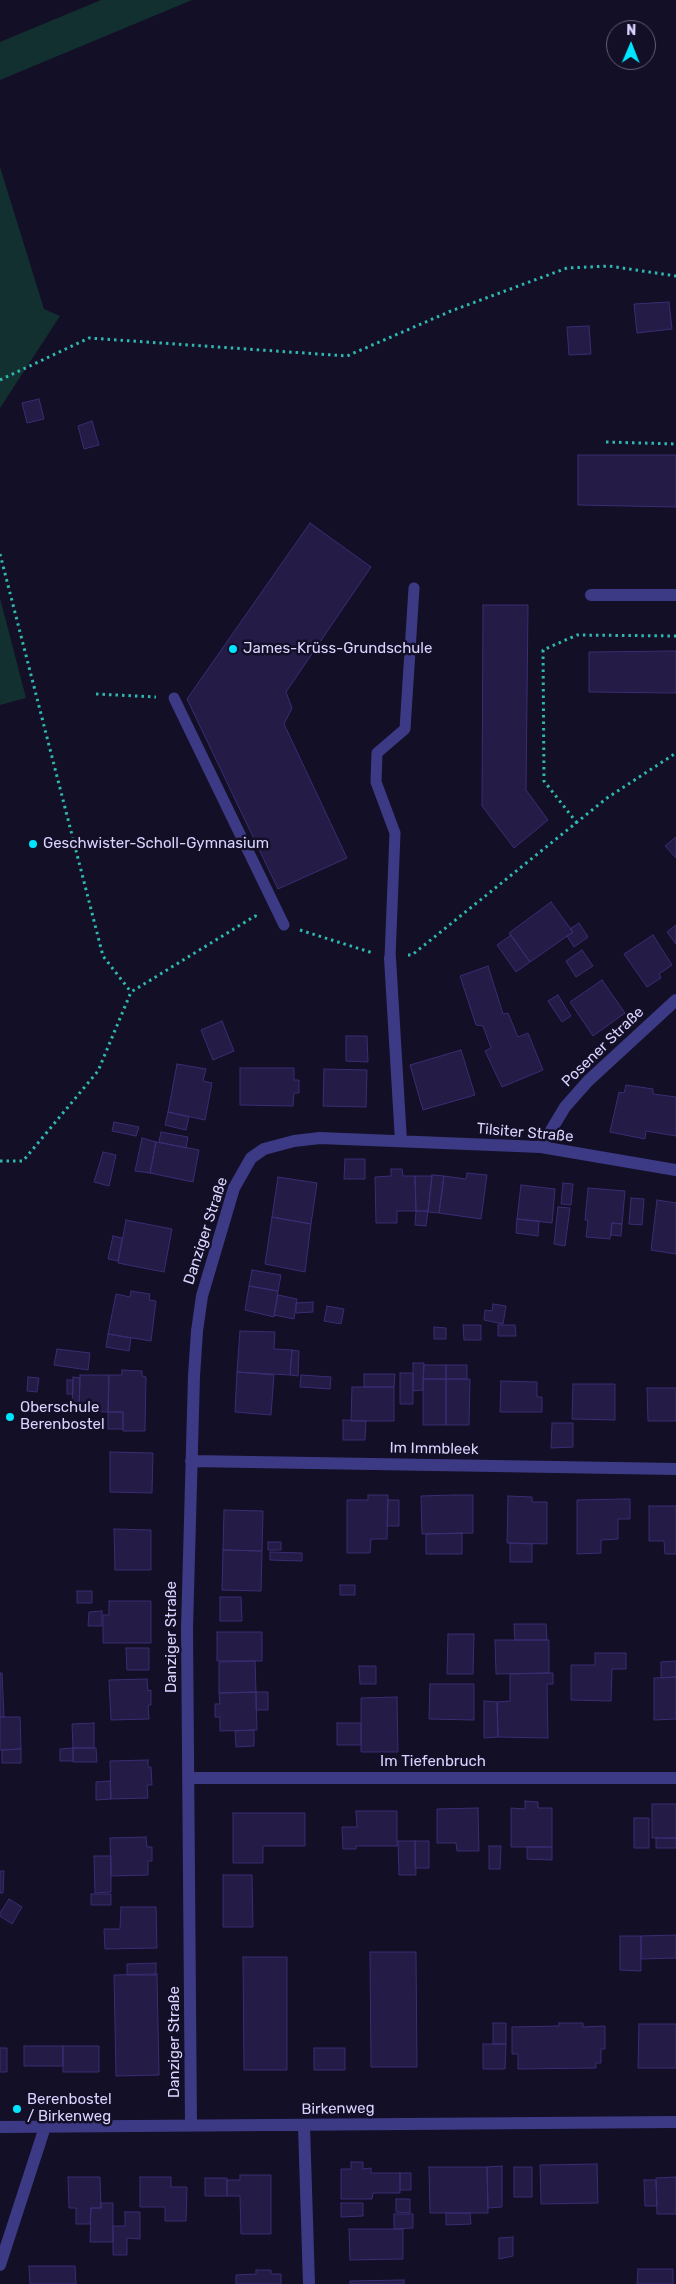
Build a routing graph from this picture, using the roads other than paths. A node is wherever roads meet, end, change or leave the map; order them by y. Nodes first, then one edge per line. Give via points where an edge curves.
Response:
1 (414, 588) dead end
2 (676, 595) edge
3 (592, 596) dead end
4 (174, 698) road end
5 (284, 925) road end
6 (390, 958) joint
7 (676, 1000) edge
8 (400, 1141) junction
9 (542, 1148) junction
10 (251, 1158) joint
11 (676, 1170) edge
12 (191, 1461) junction
13 (676, 1469) edge
14 (189, 1778) junction
15 (676, 1778) edge
16 (676, 2122) edge
17 (192, 2126) junction
18 (304, 2126) junction
19 (0, 2127) edge
20 (45, 2128) junction
21 (0, 2264) edge
22 (308, 2284) edge

1 - 6 lane via 405,728 377,753 376,782 395,833
2 - 3 street
4 - 5 lane
6 - 8 street
7 - 9 street, Posener Straße via 588,1081 565,1107
8 - 9 street, Tilsiter Straße
8 - 10 street, Tilsiter Straße via 309,1138 264,1149
9 - 11 street, Tilsiter Straße
10 - 12 street, Danziger Straße via 234,1188 202,1296 195,1358
12 - 13 street, Im Immbleek
12 - 14 street, Danziger Straße via 187,1628
14 - 15 street, Im Tiefenbruch
14 - 17 street, Danziger Straße
16 - 18 street, Birkenweg
17 - 18 street, Birkenweg
17 - 20 street, Birkenweg
18 - 22 street
19 - 20 street, Birkenweg
20 - 21 street

